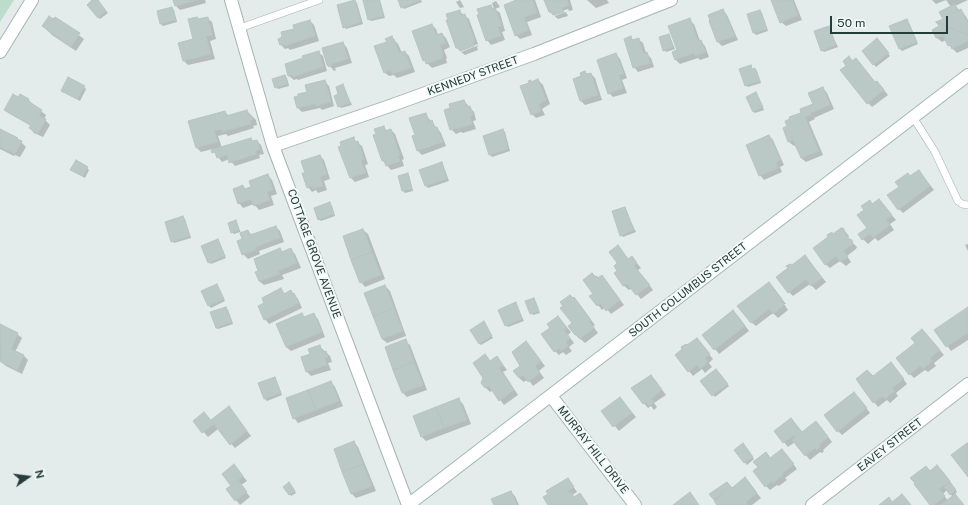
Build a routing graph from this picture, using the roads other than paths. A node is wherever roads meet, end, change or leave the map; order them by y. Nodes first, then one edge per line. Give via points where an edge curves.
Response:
1 (32, 0) edge
2 (231, 0) edge
3 (319, 0) edge
4 (671, 0) edge
5 (240, 28) junction
6 (0, 52) edge
7 (968, 75) edge
8 (913, 117) junction
9 (273, 146) junction
10 (968, 205) edge
11 (967, 386) edge
12 (551, 396) junction
13 (408, 505) edge
14 (635, 505) edge
15 (812, 505) edge

1 - 6 street
2 - 5 street, COTTAGE GROVE AVENUE
3 - 5 lane
4 - 9 street, KENNEDY STREET via 534,54
5 - 9 street, COTTAGE GROVE AVENUE
7 - 8 street, SOUTH COLUMBUS STREET
8 - 10 lane via 935,152 958,201
8 - 12 street, SOUTH COLUMBUS STREET
9 - 13 street, COTTAGE GROVE AVENUE
11 - 15 street, EAVEY STREET
12 - 13 street, SOUTH COLUMBUS STREET
12 - 14 street, MURRAY HILL DRIVE

